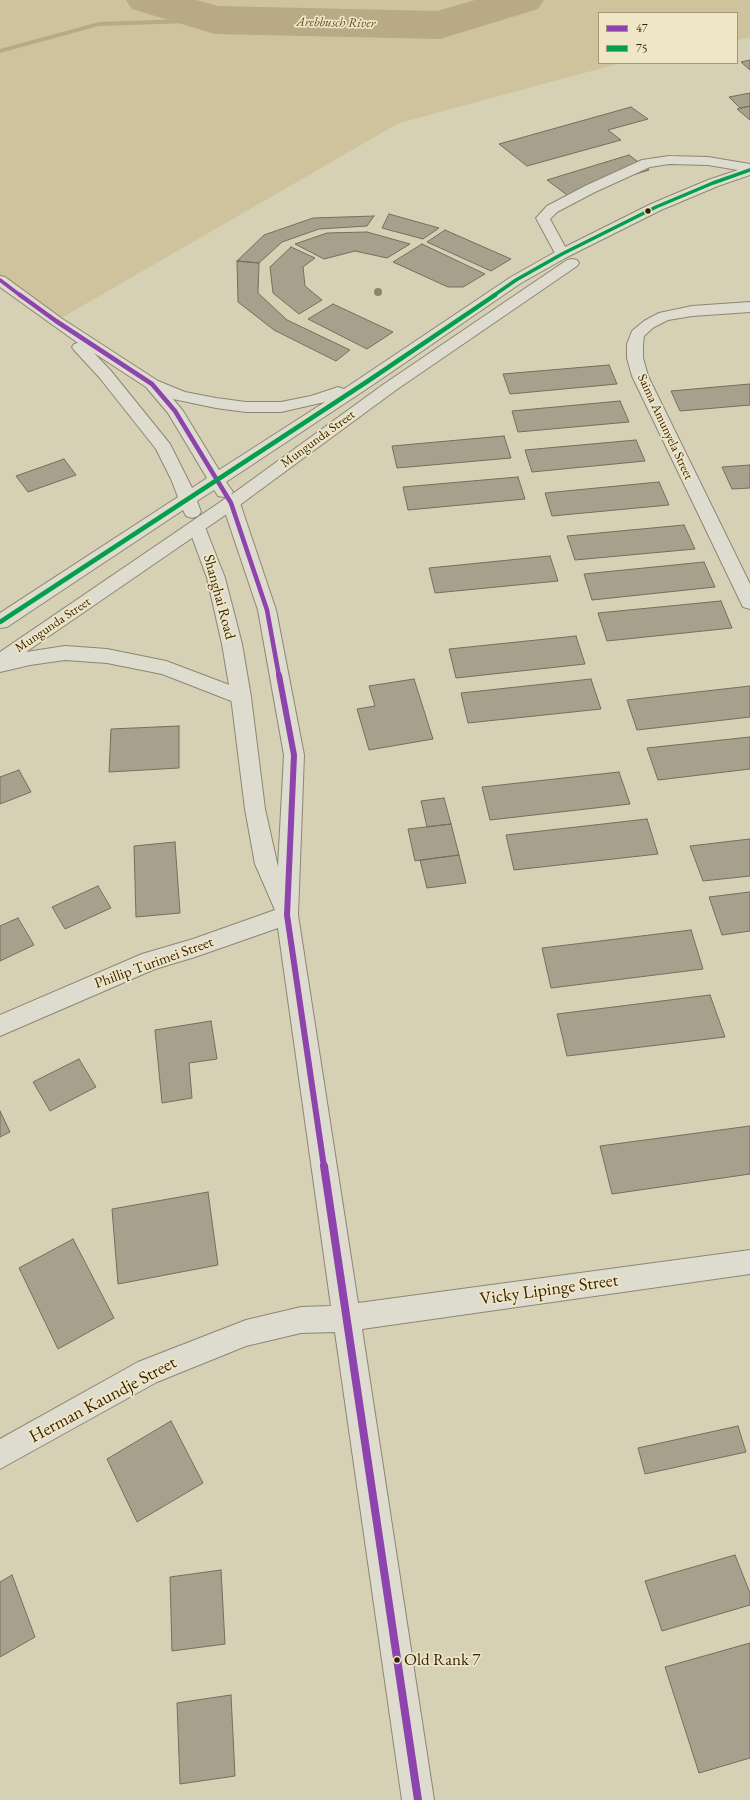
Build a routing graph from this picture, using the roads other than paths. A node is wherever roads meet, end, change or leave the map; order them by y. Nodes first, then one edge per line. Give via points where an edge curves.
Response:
1 (750, 169) edge
2 (636, 217) junction
3 (562, 254) junction
4 (0, 280) edge
5 (750, 306) edge
6 (56, 321) junction
7 (368, 381) junction
8 (152, 384) junction
9 (216, 480) junction
10 (187, 500) junction
11 (231, 503) junction
12 (197, 526) junction
13 (750, 603) edge
14 (0, 622) edge
15 (0, 661) edge
16 (0, 666) edge
17 (241, 697) junction
18 (287, 915) junction
19 (0, 1026) edge
20 (750, 1262) edge
21 (348, 1318) junction
22 (0, 1455) edge
23 (418, 1800) edge

1 - 2 street, Mungunda Street
1 - 3 street via 700,160 669,160 640,166 552,209 543,218
2 - 3 street, Mungunda Street
2 - 11 street, Mungunda Street via 390,387
3 - 7 street, Mungunda Street via 516,280
4 - 6 street, Shanghai Road
5 - 13 street, Saima Amunyela Street via 664,316 637,334 635,344 635,358 640,376
6 - 8 street, Shanghai Road
6 - 10 street, Shanghai Road via 105,374 164,448 180,479
7 - 8 street via 315,400 281,407 246,407 216,403 181,396
7 - 9 street, Mungunda Street
8 - 9 street, Shanghai Road via 175,412
9 - 10 street, Mungunda Street
9 - 11 street, Shanghai Road
10 - 12 street, Shanghai Road
10 - 14 street, Mungunda Street
11 - 12 street, Mungunda Street
11 - 18 street, Shanghai Road via 266,610 294,755
12 - 15 street, Mungunda Street
12 - 17 street, Shanghai Road via 216,578 232,644
16 - 17 street via 65,653 107,656 166,668
17 - 18 street, Shanghai Road via 255,809 266,864
18 - 19 street, Phillip Turimei Street via 150,961
18 - 21 street, Shanghai Road
20 - 21 street, Vicky Lipinge Street
21 - 22 street, Herman Kaundje Street via 301,1320 246,1333 148,1372
21 - 23 street, Shanghai Road

